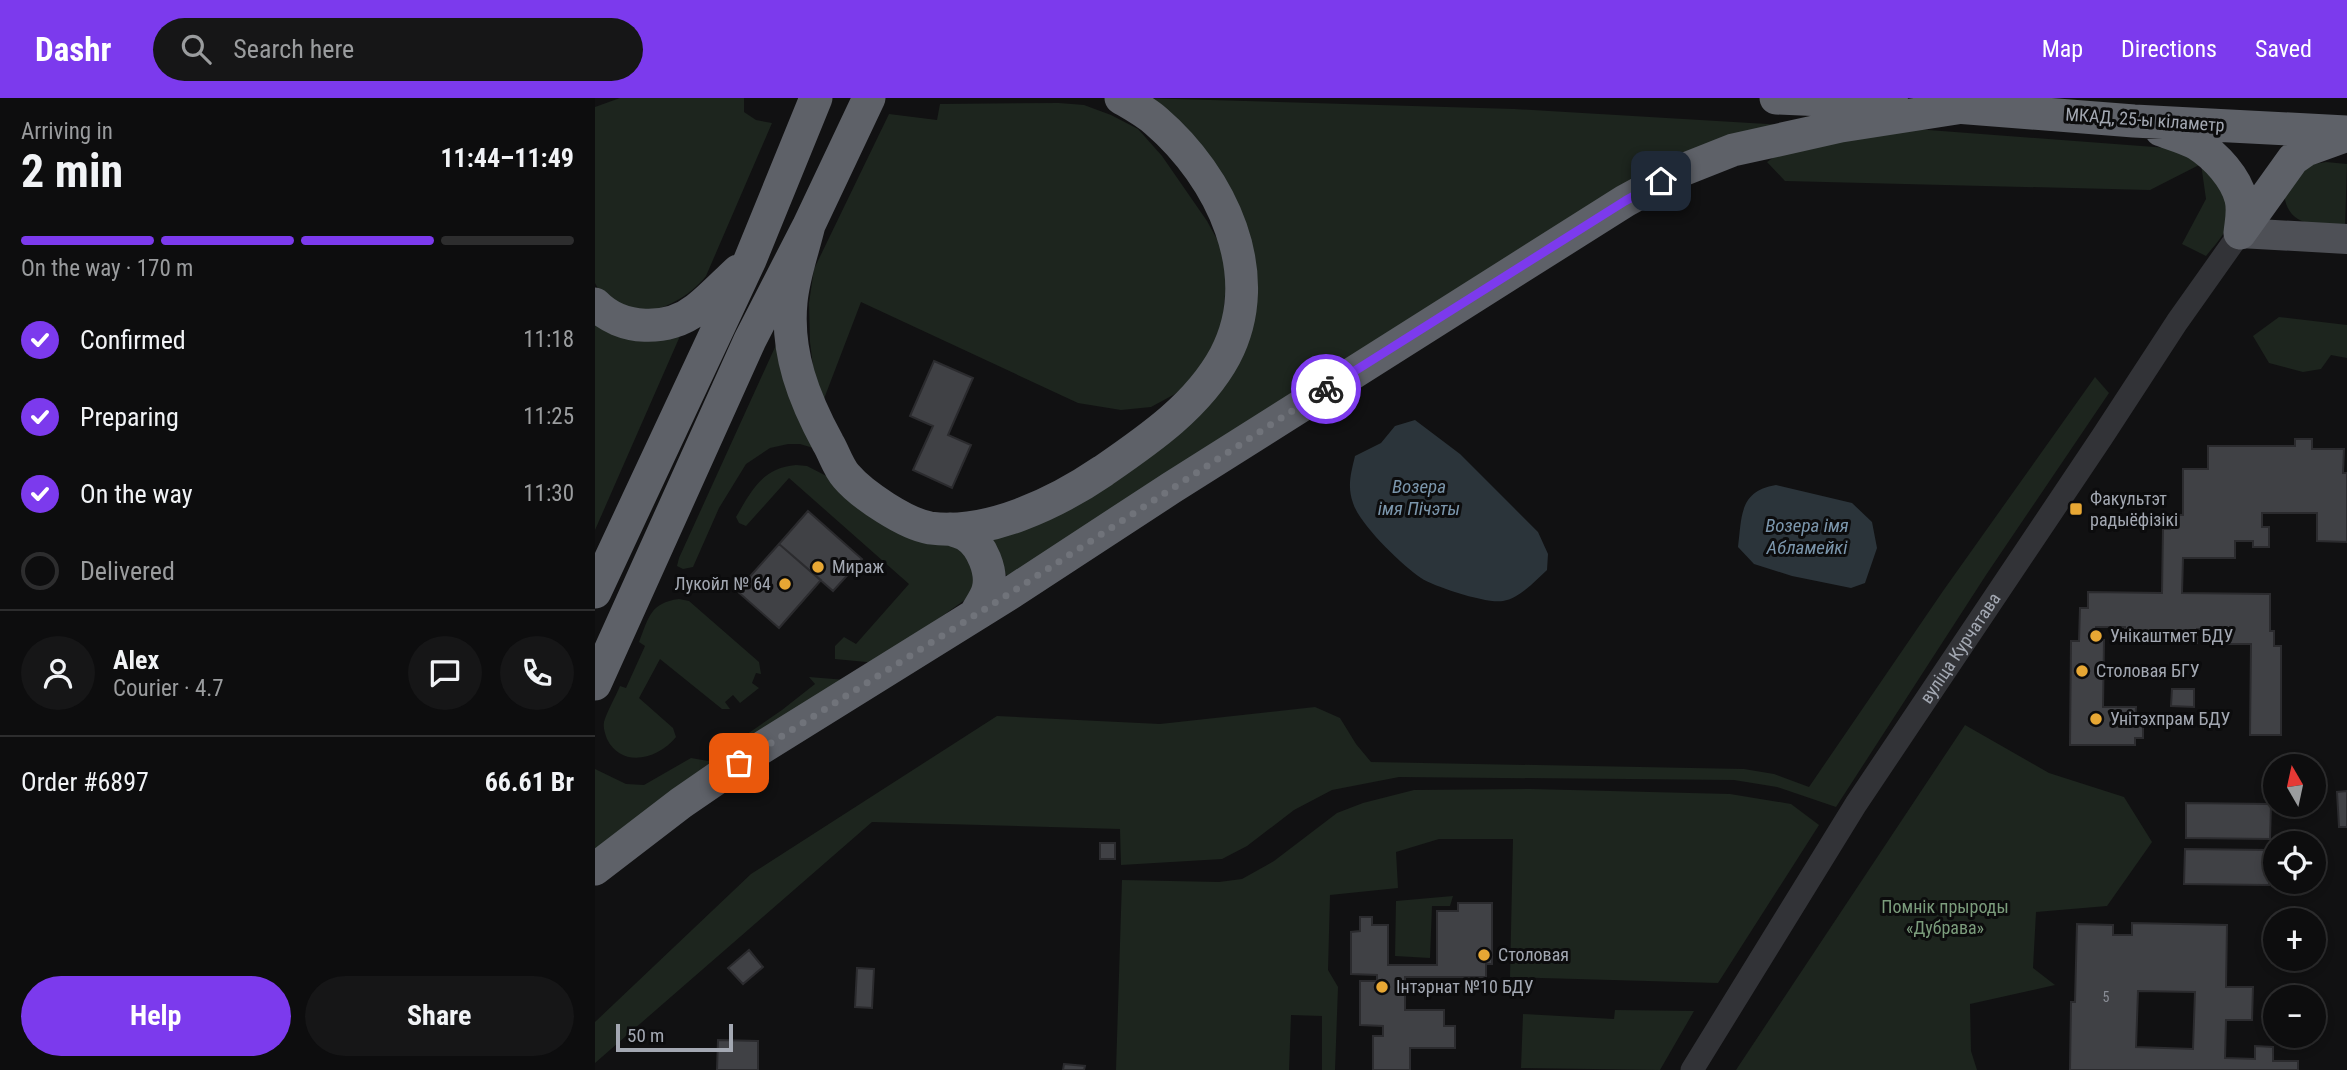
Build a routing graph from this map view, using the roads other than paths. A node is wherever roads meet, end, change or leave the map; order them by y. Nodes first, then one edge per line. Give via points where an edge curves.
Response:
1 (816, 98) edge
2 (869, 98) edge
3 (1121, 98) edge
4 (1776, 98) edge
5 (1962, 107) junction
6 (2134, 121) junction
7 (2347, 133) edge
8 (2281, 174) junction
9 (809, 225) junction
10 (2240, 233) junction
11 (2304, 237) junction
12 (2347, 239) edge
13 (750, 260) junction
14 (2218, 265) junction
15 (595, 304) edge
16 (950, 528) junction
17 (595, 592) edge
18 (975, 615) junction
19 (595, 684) edge
20 (595, 869) edge
21 (1692, 1070) edge

1 - 13 highway
2 - 9 highway
3 - 16 highway via 1171,134 1222,206 1239,252 1242,279 1234,336 1195,398 1144,443 1084,484 1036,509 986,524
4 - 5 highway, МКАД, 25-ы кіламетр
5 - 6 highway, МКАД, 25-ы кіламетр
5 - 18 highway via 1783,138 1733,150 1680,171 1448,312
6 - 7 highway, МКАД, 25-ы кіламетр
6 - 10 highway via 2196,143 2214,157 2238,189
7 - 8 highway via 2306,150
8 - 10 highway
8 - 11 main road via 2277,204 2290,228
9 - 16 highway via 790,322 799,378 811,412 846,475 865,492 909,521 929,528
9 - 19 highway via 750,341
10 - 11 main road
10 - 14 street, вуліца Курчатава
11 - 12 main road
11 - 14 street via 2250,247
13 - 15 highway via 681,319 636,326
13 - 17 highway
14 - 21 street, вуліца Курчатава via 1856,804
16 - 18 highway via 975,543 989,577 988,591
18 - 20 highway via 758,750

